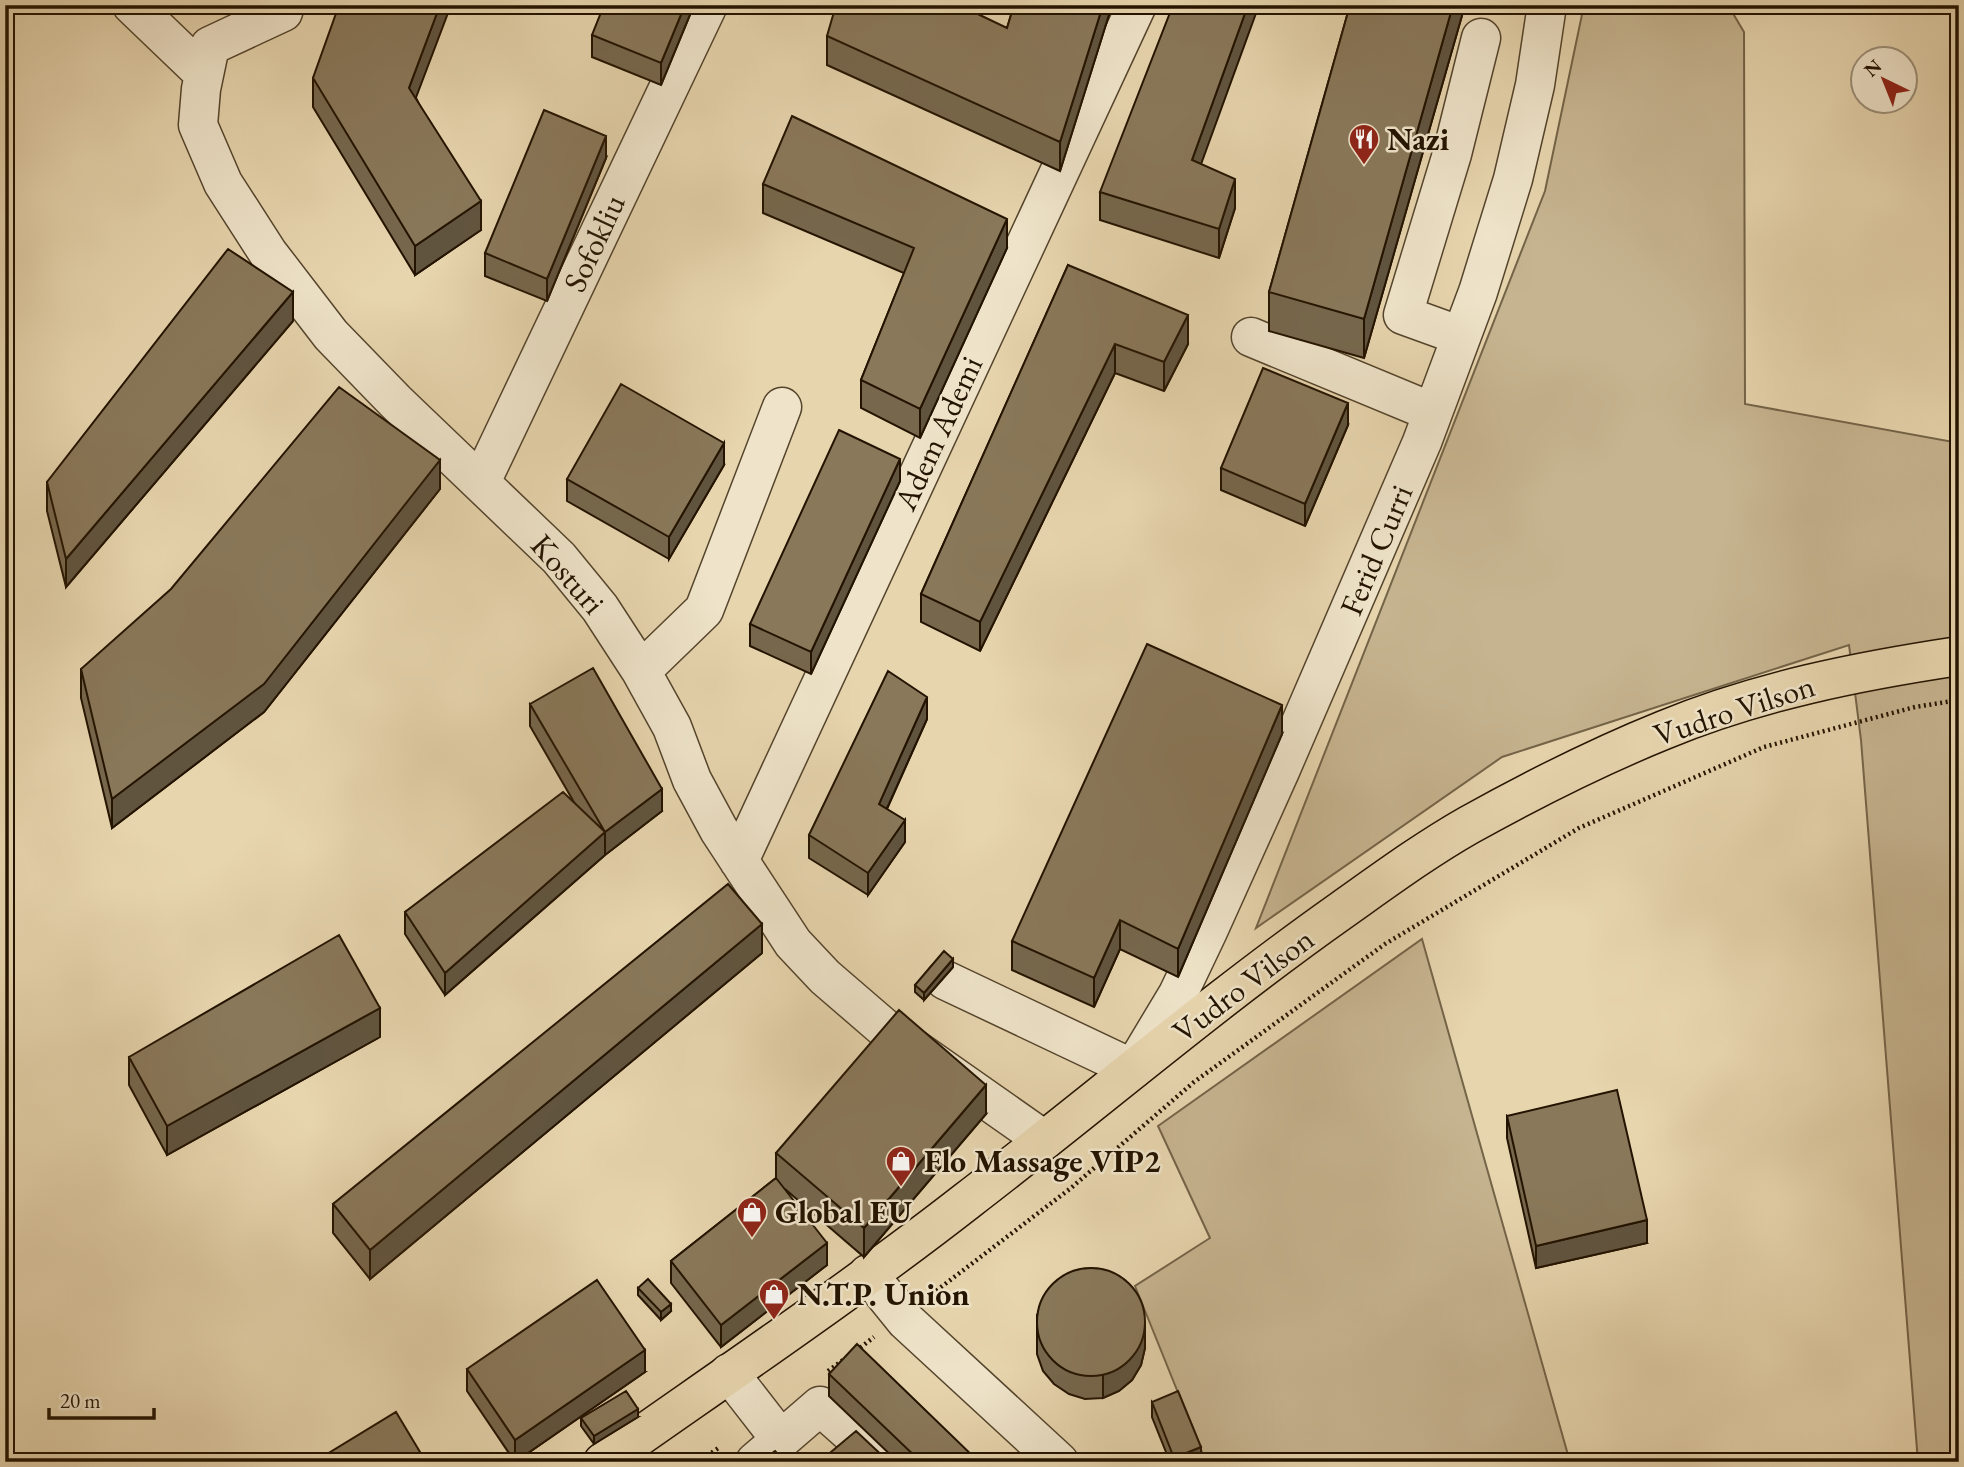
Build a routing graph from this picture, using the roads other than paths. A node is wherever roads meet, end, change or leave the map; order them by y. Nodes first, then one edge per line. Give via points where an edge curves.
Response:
1 (132, 5) edge
2 (285, 5) edge
3 (708, 5) edge
4 (1137, 5) edge
5 (1547, 5) edge
6 (1481, 38) dead end
7 (204, 75) junction
8 (1461, 336) junction
9 (1251, 337) dead end
10 (782, 408) dead end
11 (1432, 412) junction
12 (481, 482) junction
13 (1959, 656) edge
14 (641, 671) junction
15 (739, 861) junction
16 (945, 980) edge
17 (1133, 1069) junction
18 (1044, 1140) junction
19 (868, 1274) junction
20 (729, 1373) junction
21 (767, 1440) edge
22 (603, 1462) edge
23 (883, 1462) edge
24 (1059, 1462) edge

1 - 7 street
2 - 7 street, Kosturi via 283,12 210,46
3 - 12 street, Sofokliu
4 - 15 street, Adem Ademi
5 - 8 street, Ferid Curri via 1535,85 1513,179
6 - 8 street via 1452,154 1403,315
7 - 12 street, Kosturi via 198,125 223,183 268,253 331,335
8 - 11 street, Ferid Curri
9 - 11 street
10 - 14 street via 704,610
11 - 17 street, Ferid Curri via 1269,795 1178,994
12 - 14 street, Kosturi via 559,558 600,608
13 - 17 main road, Vudro Vilson via 1773,693 1665,729 1560,778 1466,827 1373,888 1265,964
14 - 15 street, Kosturi via 692,780
15 - 18 street, Kosturi via 793,943 825,978 883,1027
16 - 17 street
17 - 18 main road, Vudro Vilson
18 - 19 main road, Vudro Vilson
19 - 20 main road, Vudro Vilson
19 - 24 street via 902,1317
20 - 21 street
20 - 22 main road, Vudro Vilson
21 - 23 street via 819,1392

